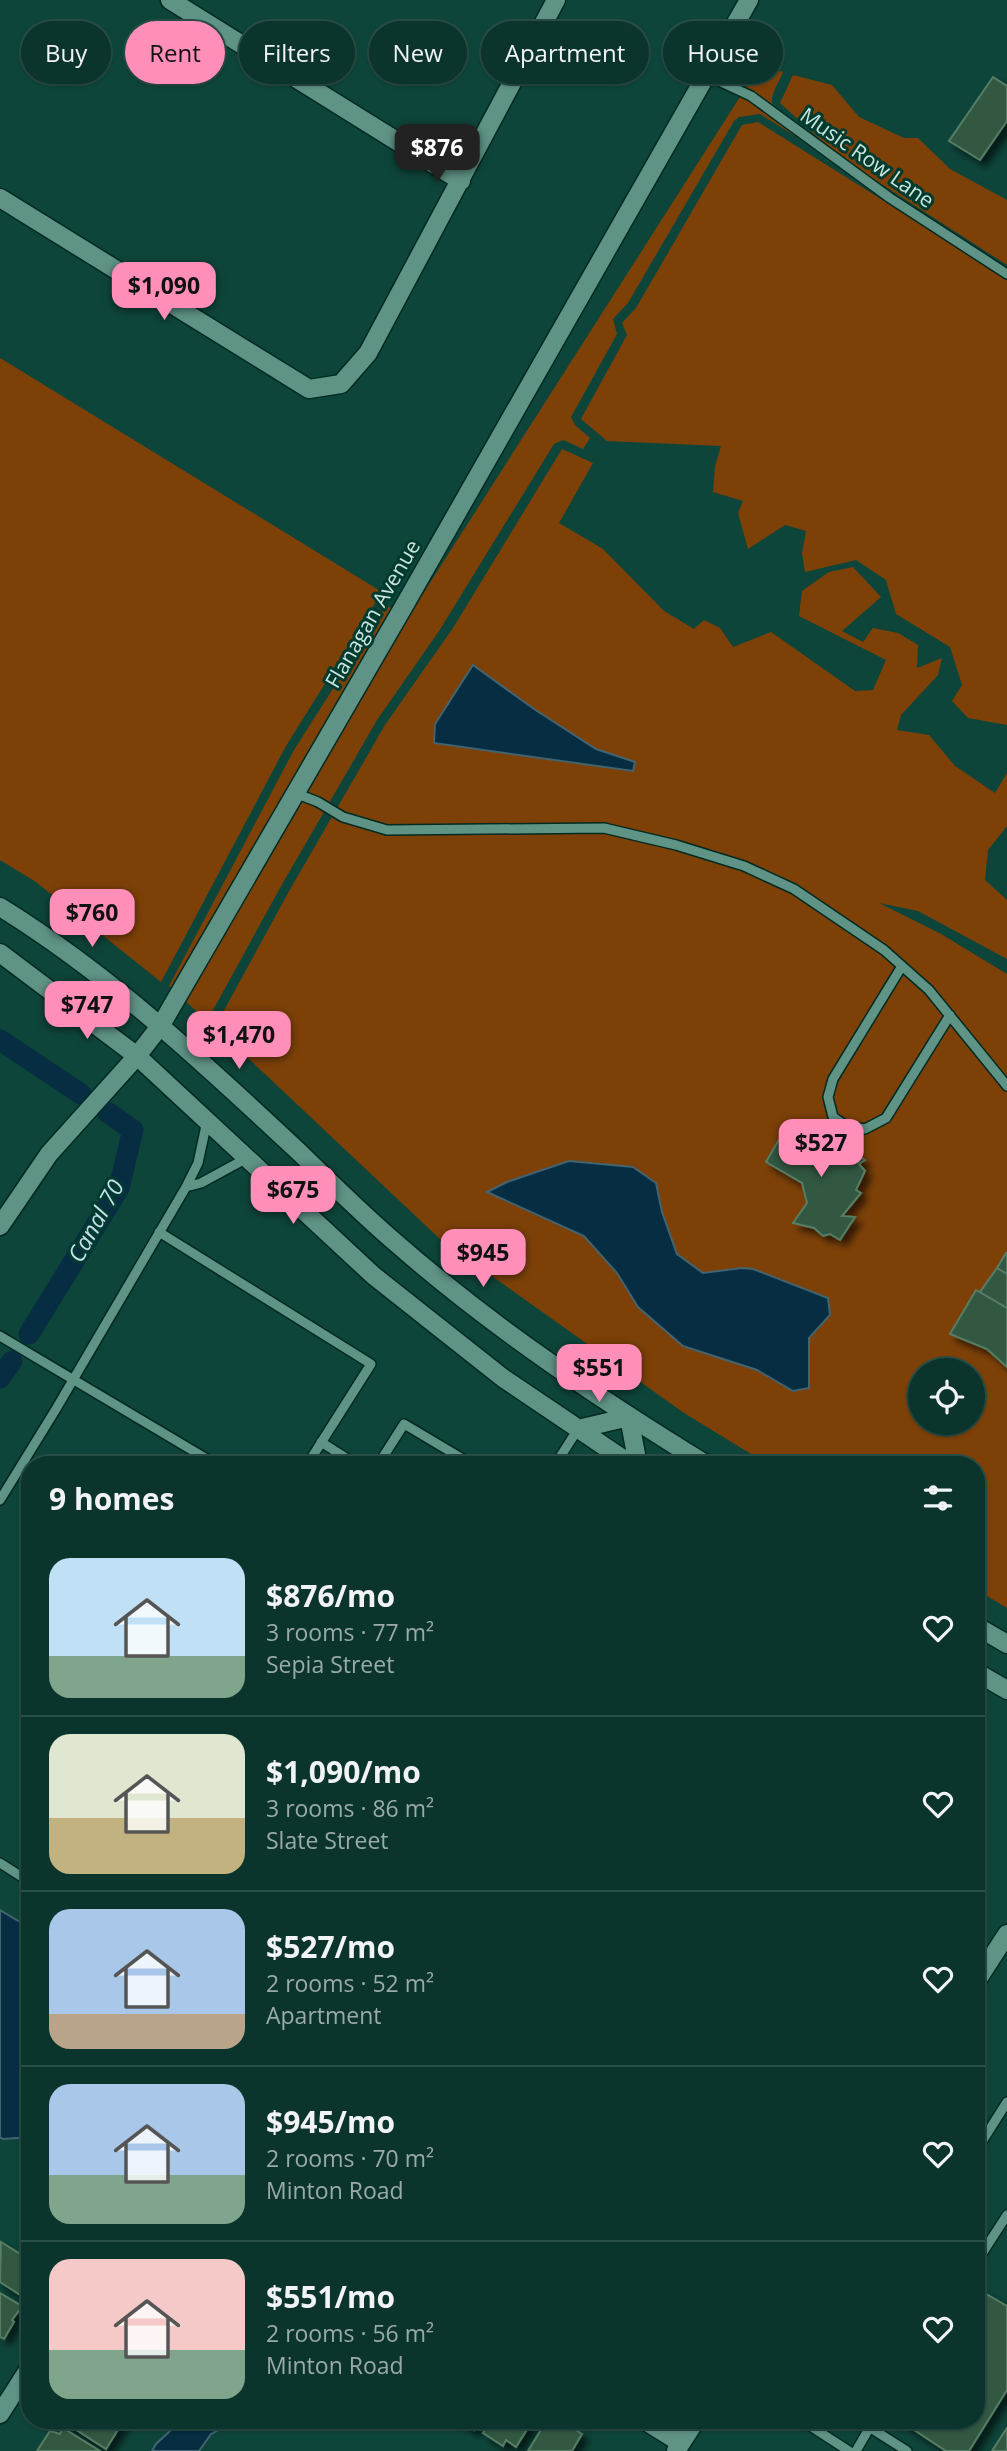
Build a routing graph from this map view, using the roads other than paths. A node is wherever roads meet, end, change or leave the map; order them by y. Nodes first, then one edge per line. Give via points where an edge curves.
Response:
1 (170, 0) edge
2 (556, 0) edge
3 (749, 0) edge
4 (737, 21) edge
5 (701, 84) edge
6 (725, 84) edge
7 (461, 181) junction
8 (0, 198) edge
9 (1007, 274) edge
10 (295, 793) junction
11 (0, 907) edge
12 (0, 953) edge
13 (902, 965) junction
14 (950, 1015) junction
15 (161, 1025) junction
16 (137, 1056) junction
17 (1007, 1086) edge
18 (207, 1121) junction
19 (248, 1157) junction
20 (186, 1187) junction
21 (0, 1226) edge
22 (159, 1232) junction
23 (0, 1336) edge
24 (73, 1380) junction
25 (629, 1417) junction
26 (578, 1429) junction
27 (321, 1442) junction
28 (27, 1456) edge
29 (202, 1456) edge
30 (312, 1456) edge
31 (343, 1456) edge
32 (384, 1456) edge
33 (458, 1456) edge
34 (561, 1456) edge
35 (621, 1456) edge
36 (634, 1456) edge
37 (692, 1456) edge
38 (21, 1465) edge
39 (0, 1500) edge
40 (985, 1631) edge
41 (1007, 1644) edge
42 (985, 1677) edge
43 (1007, 1690) edge
44 (0, 1863) edge
45 (21, 1876) edge
46 (1007, 1934) edge
47 (985, 1968) edge
48 (1007, 2102) edge
49 (985, 2137) edge
50 (1007, 2215) edge
51 (985, 2249) edge
52 (21, 2381) edge
53 (0, 2414) edge
54 (656, 2429) edge
55 (690, 2429) edge
56 (817, 2429) edge
57 (869, 2429) edge
58 (878, 2429) edge
59 (679, 2447) edge
60 (849, 2451) edge
61 (856, 2451) edge
62 (907, 2451) edge

1 - 7 street
2 - 7 street
3 - 4 street, Flanagan Avenue
5 - 10 street, Flanagan Avenue
6 - 9 lane, Music Row Lane via 751,96 879,190
7 - 8 street via 368,353 341,384 309,389
10 - 13 lane via 343,817 387,830 604,828 676,845 744,866 794,889
10 - 15 street, Flanagan Avenue
11 - 15 street
12 - 16 street
13 - 14 lane
13 - 14 lane via 833,1079 828,1097 833,1117 846,1126 865,1129 886,1118
14 - 17 lane
15 - 16 street, Flanagan Avenue
15 - 25 street via 396,1243 523,1346
16 - 18 street
16 - 21 street, Flanagan Avenue via 49,1154
18 - 19 street
18 - 20 lane via 198,1163
19 - 20 lane
19 - 26 street via 374,1276 503,1378
20 - 22 lane
22 - 24 lane
22 - 27 lane via 371,1364
23 - 24 lane
24 - 28 lane
24 - 29 lane
25 - 26 street
25 - 36 street
25 - 37 street
26 - 34 lane
26 - 35 street
27 - 30 lane
27 - 31 lane
32 - 33 lane via 404,1424
38 - 39 lane
40 - 41 street
42 - 43 street
44 - 45 lane
46 - 47 street
48 - 49 lane
50 - 51 lane
52 - 53 street
54 - 59 street
55 - 59 street
56 - 60 lane
57 - 61 lane
58 - 62 lane

